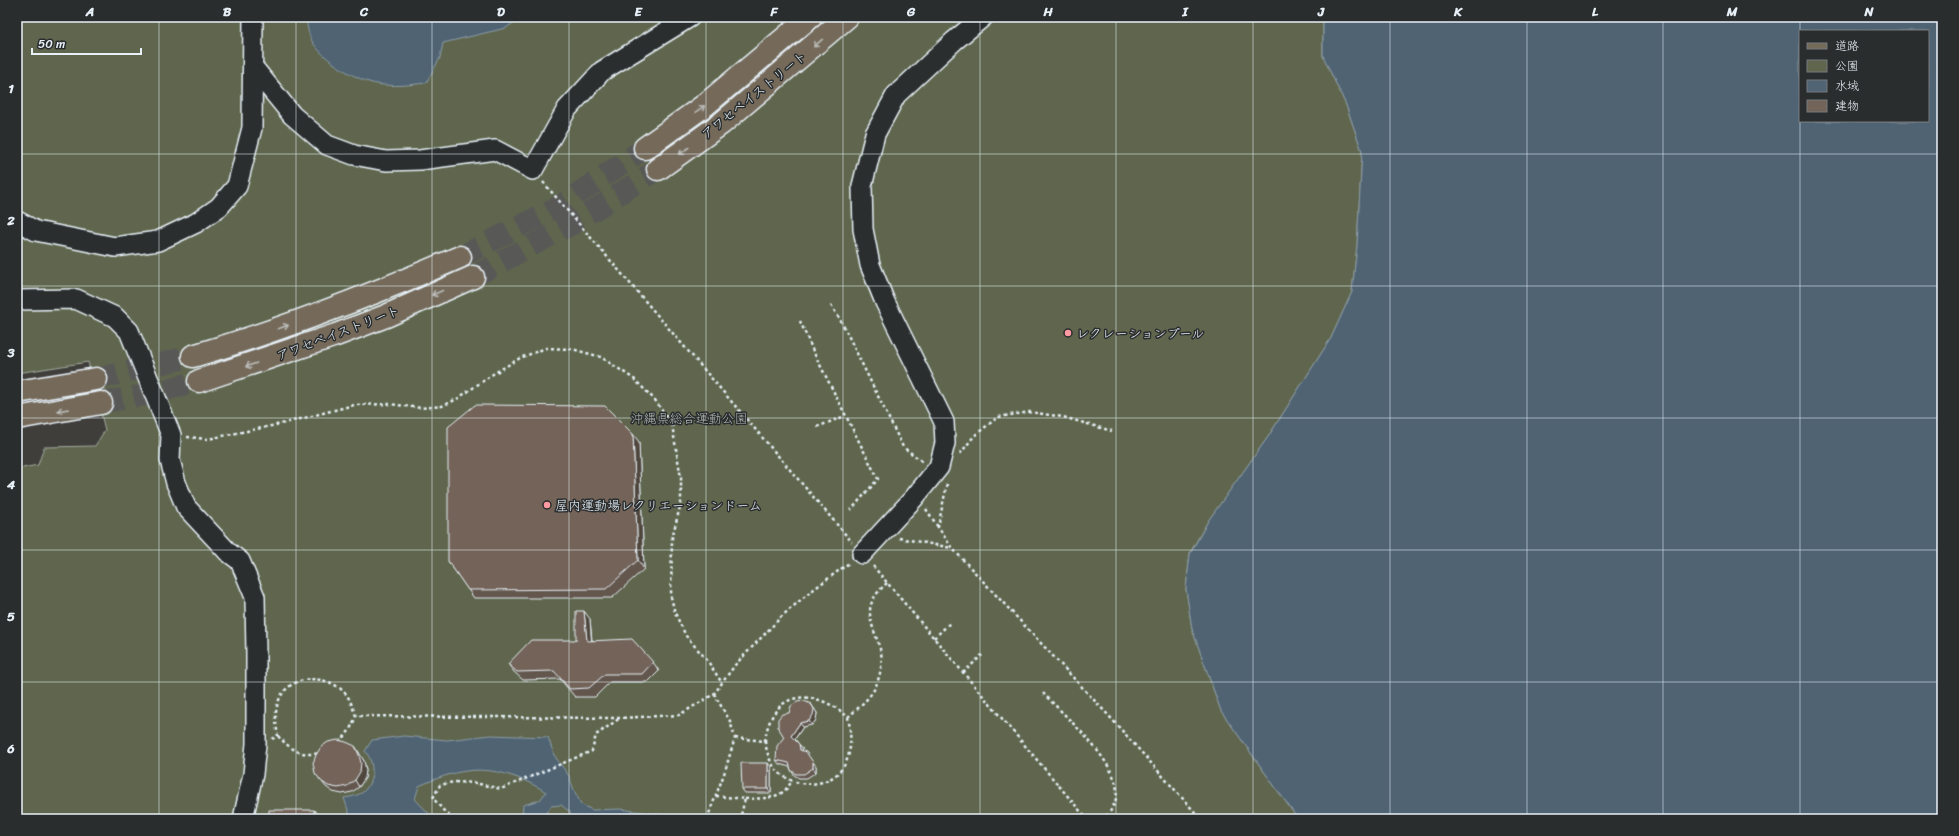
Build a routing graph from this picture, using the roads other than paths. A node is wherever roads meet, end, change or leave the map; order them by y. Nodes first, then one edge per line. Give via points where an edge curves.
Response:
1 (253, 17) edge
2 (690, 17) edge
3 (810, 17) edge
4 (846, 17) edge
5 (983, 17) edge
6 (253, 67) junction
7 (645, 148) tunnel mouth
8 (658, 169) tunnel mouth
9 (17, 222) edge
10 (460, 257) tunnel mouth
11 (473, 277) tunnel mouth
12 (17, 300) edge
13 (193, 356) tunnel mouth
14 (96, 379) tunnel mouth
15 (199, 381) tunnel mouth
16 (17, 392) edge
17 (101, 403) tunnel mouth
18 (17, 418) edge
19 (862, 554) road end
20 (243, 819) edge

1 - 6 lane
2 - 6 lane via 602,71 567,109 533,170 494,150 420,160 386,161 354,155 327,145 292,114
7 -> 3 main road, アワセベイストリート via 705,105
4 -> 8 main road, アワセベイストリート via 722,123
5 - 19 lane via 896,95 875,134 862,186 863,229 870,265 885,302 944,422 945,443 939,467
6 - 9 lane via 252,128 237,186 219,207 196,223 158,241 115,247 36,231
13 -> 10 main road, アワセベイストリート via 332,310
11 -> 15 main road, アワセベイストリート via 336,335
12 - 20 lane via 76,299 115,317 129,332 171,435 170,460 186,507 228,552 240,561 254,597 256,744 253,774
14 - 16 main road
17 -> 18 main road

